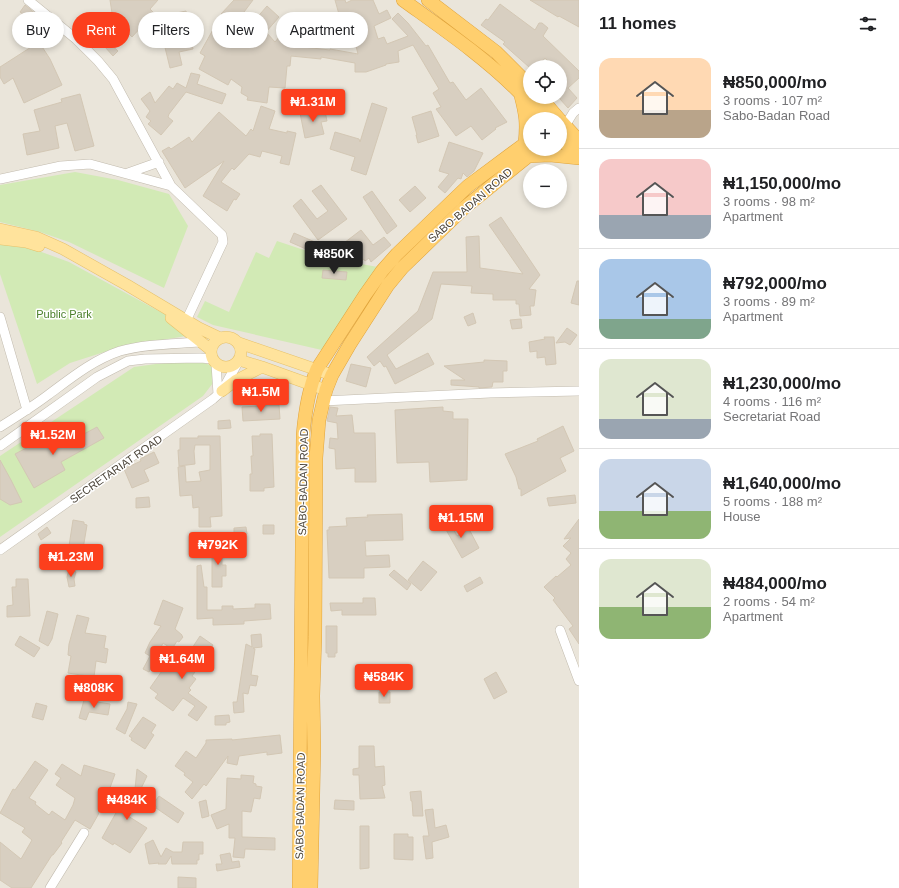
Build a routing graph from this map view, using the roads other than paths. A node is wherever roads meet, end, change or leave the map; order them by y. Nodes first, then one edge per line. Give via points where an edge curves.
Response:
1 (28, 0) edge
2 (403, 0) edge
3 (428, 0) edge
4 (523, 87) edge
5 (523, 89) edge
6 (546, 104) edge
7 (576, 110) edge
8 (552, 112) edge
9 (567, 117) edge
10 (567, 129) edge
11 (579, 141) edge
12 (567, 145) edge
13 (523, 152) edge
14 (523, 153) edge
15 (560, 156) edge
16 (579, 158) edge
17 (159, 162) junction
18 (128, 173) junction
19 (0, 179) edge
20 (171, 186) junction
21 (0, 229) edge
22 (0, 239) edge
23 (0, 317) edge
24 (186, 321) junction
25 (220, 338) junction
26 (199, 342) junction
27 (239, 343) junction
28 (213, 358) junction
29 (238, 362) junction
30 (262, 367) junction
31 (317, 369) junction
32 (332, 375) junction
33 (310, 384) junction
34 (579, 391) edge
35 (220, 392) junction
36 (325, 396) junction
37 (28, 410) junction
38 (0, 427) edge
39 (0, 446) edge
40 (12, 541) junction
41 (0, 546) edge
42 (0, 550) edge
43 (301, 550) junction
44 (315, 550) junction
45 (560, 630) dead end
46 (579, 681) edge
47 (84, 832) dead end
48 (50, 888) edge
49 (299, 888) edge
50 (311, 888) edge

1 - 17 street via 76,39 113,79
2 - 5 highway
3 - 4 highway via 496,52
6 - 8 highway
7 - 9 street
10 - 11 highway
12 - 16 highway
13 - 31 highway, SABO-BADAN ROAD via 468,186 397,254 365,295
14 - 32 highway, SABO-BADAN ROAD via 402,268 388,285
15 - 16 highway
17 - 18 street
17 - 20 street
18 - 19 street via 90,164 75,164
18 - 20 street
20 - 24 street via 222,235 223,242
21 - 24 main road via 36,237 63,249
22 - 26 main road via 37,245 84,267 169,316
23 - 37 street
24 - 25 main road
25 - 27 main road via 228,337
25 - 28 main road via 215,341
26 - 28 main road
26 - 37 street via 120,351 86,368
27 - 29 main road via 242,352
27 - 31 main road
28 - 29 main road via 220,367 229,368
28 - 35 street
28 - 39 street via 128,361 97,377
29 - 30 main road
29 - 35 street, SECRETARIAT ROAD
30 - 33 main road
30 - 35 main road
31 - 32 main road
31 - 33 highway, SABO-BADAN ROAD
32 - 36 highway, SABO-BADAN ROAD
33 - 36 main road
33 - 43 highway, SABO-BADAN ROAD via 304,422
34 - 36 street
35 - 40 street, SECRETARIAT ROAD via 159,439
36 - 44 highway, SABO-BADAN ROAD via 319,420 316,458
37 - 38 street
40 - 41 street, SECRETARIAT ROAD
40 - 42 street, SECRETARIAT ROAD
43 - 44 highway
43 - 49 highway, SABO-BADAN ROAD
44 - 50 highway, SABO-BADAN ROAD
45 - 46 street
47 - 48 street

